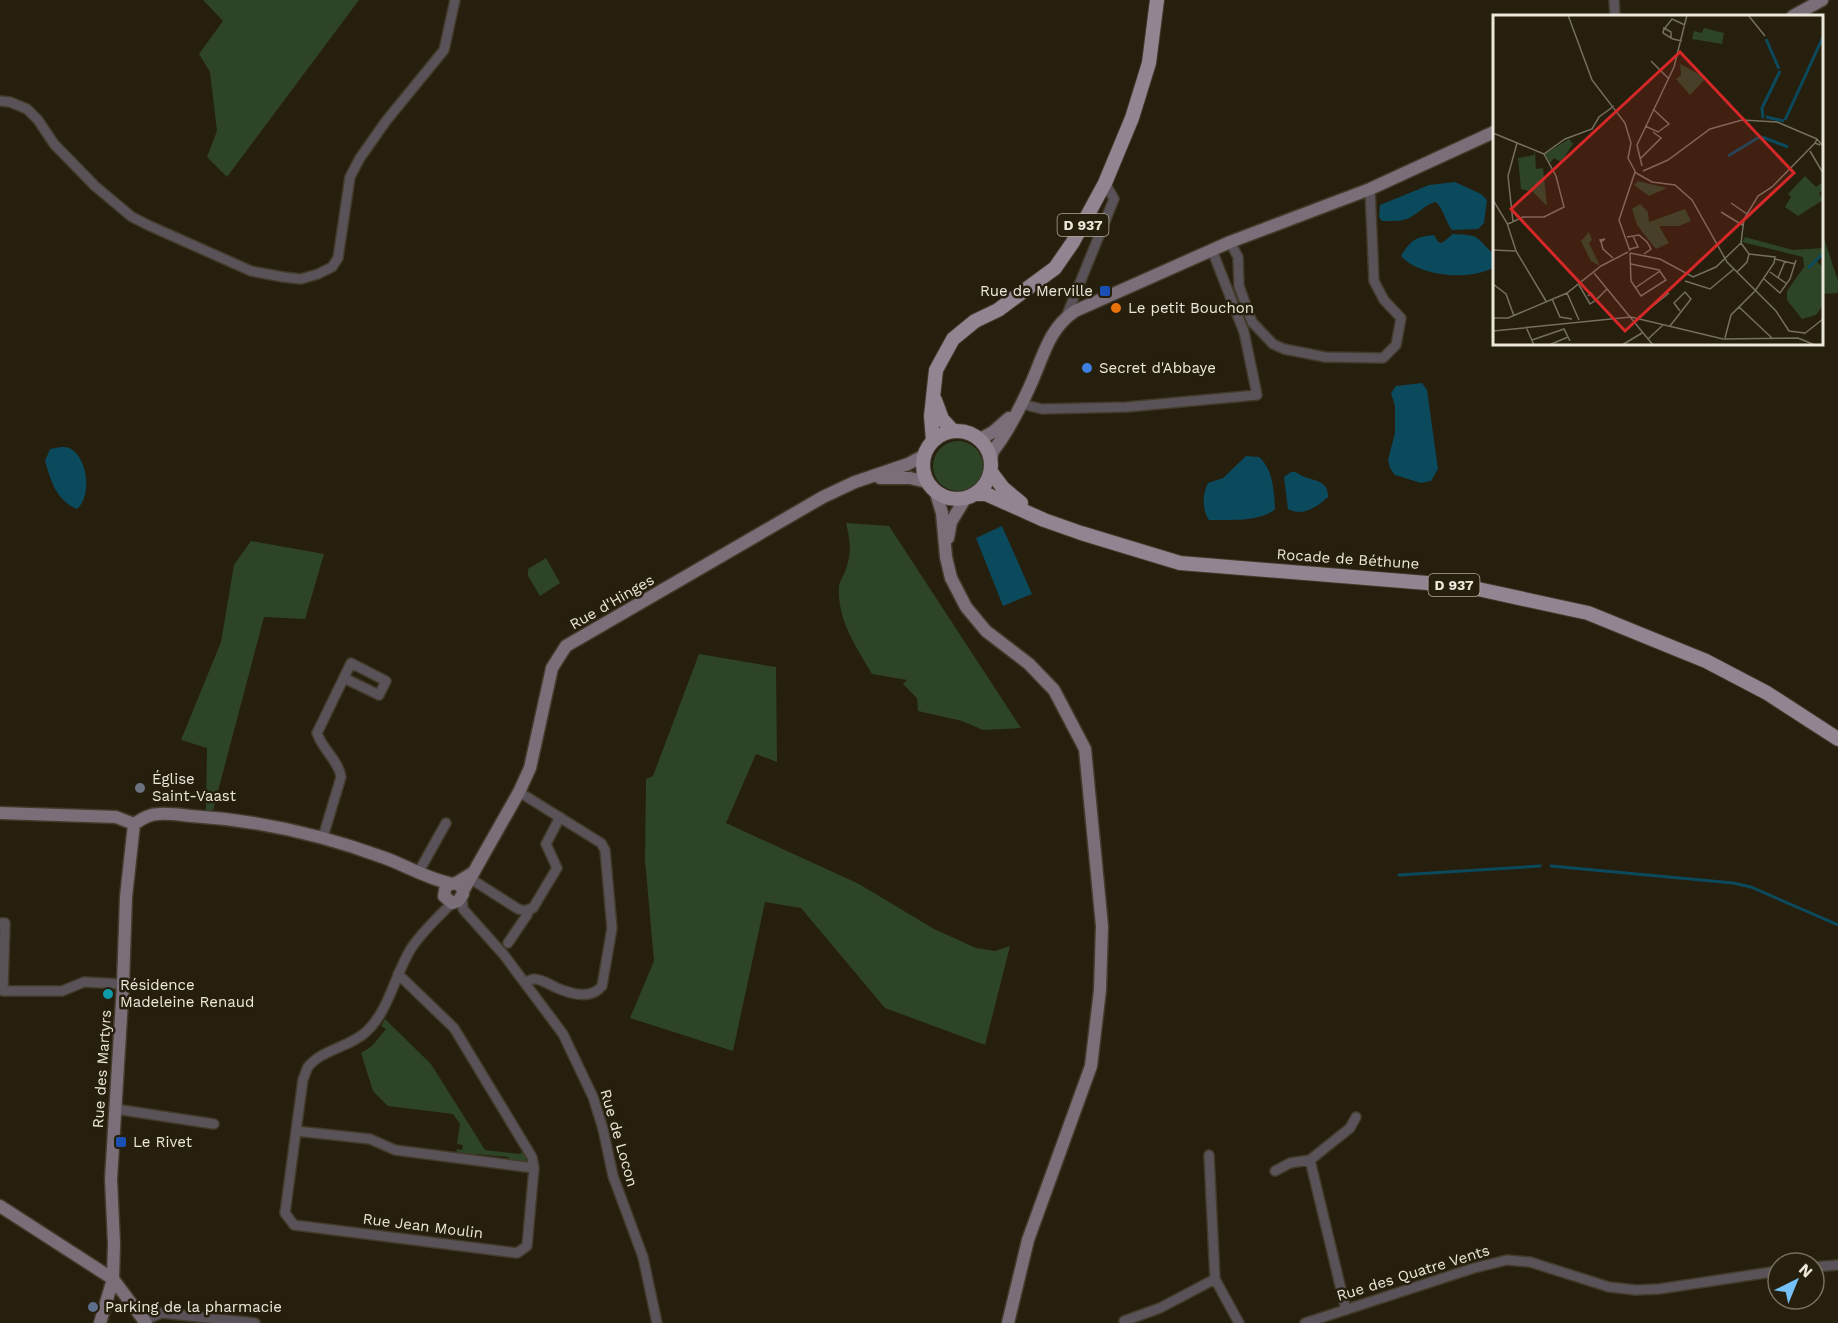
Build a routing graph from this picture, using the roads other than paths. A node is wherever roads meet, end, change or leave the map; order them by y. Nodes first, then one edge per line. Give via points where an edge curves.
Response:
1 (455, 0) edge
2 (1157, 0) edge
3 (1614, 0) edge
4 (1822, 0) edge
5 (1615, 15) edge
6 (1795, 15) edge
7 (0, 101) edge
8 (1493, 132) edge
9 (1105, 183) junction
10 (1370, 189) junction
11 (1230, 242) junction
12 (1212, 250) junction
13 (1066, 317) junction
14 (934, 398) junction
15 (1019, 408) junction
16 (953, 431) junction
17 (980, 439) junction
18 (933, 441) junction
19 (925, 455) junction
20 (991, 465) junction
21 (855, 482) junction
22 (932, 487) junction
23 (971, 496) junction
24 (1044, 519) junction
25 (946, 557) junction
26 (344, 678) dead end
27 (1838, 739) edge
28 (519, 792) junction
29 (0, 813) edge
30 (560, 817) junction
31 (447, 822) dead end
32 (134, 824) junction
33 (323, 837) junction
34 (418, 873) junction
35 (473, 875) junction
36 (453, 894) junction
37 (529, 909) junction
38 (0, 923) edge
39 (508, 943) dead end
40 (398, 974) junction
41 (525, 983) junction
42 (123, 984) junction
43 (2, 991) edge
44 (115, 1109) junction
45 (1356, 1117) dead end
46 (214, 1124) dead end
47 (296, 1131) junction
48 (1209, 1155) dead end
49 (1310, 1160) junction
50 (534, 1168) junction
51 (1275, 1171) dead end
52 (0, 1206) edge
53 (1766, 1273) edge
54 (113, 1279) junction
55 (1215, 1279) junction
56 (1346, 1310) junction
57 (1124, 1321) dead end
58 (145, 1322) edge
59 (100, 1323) edge
60 (255, 1323) edge
61 (657, 1323) edge
62 (1008, 1323) edge
63 (1239, 1323) edge
64 (1305, 1323) edge

1 - 7 street via 444,50 386,121 350,177 338,258 332,267 301,279 251,271 132,217 54,144 27,109
2 - 9 main road, D 937 via 1149,63
3 - 5 street
4 - 6 street
8 - 10 street
9 - 13 street via 1114,199
9 - 14 main road, D 937 via 1074,242 1055,268 954,339 936,370
10 - 11 street
10 - 11 street via 1374,281 1384,300 1401,318 1396,345 1383,358 1325,357 1273,344 1252,322 1239,286 1239,257
11 - 12 street
12 - 13 street
12 - 15 street via 1244,332 1257,395 1127,407
13 - 15 street via 1053,332
14 - 16 main road via 942,419
14 - 18 main road, D 937
15 - 17 street
15 - 20 street
16 - 17 main road
16 - 18 main road
17 - 20 main road
18 - 19 main road
19 - 21 street, Rue d'Hinges
19 - 22 main road via 924,473
20 - 23 main road via 988,480
20 - 24 main road, Rocade de Béthune / D 937 via 1003,488
21 - 22 street, Rue d'Hinges via 910,478
21 - 28 street, Rue d'Hinges via 566,646 552,668 530,768
22 - 23 main road via 955,500
22 - 25 street via 942,513
23 - 24 main road, Rocade de Béthune / D 937 via 986,494
23 - 25 street via 951,522
24 - 27 main road, Rocade de Béthune / D 937 via 1180,563 1464,586 1588,613 1706,661 1767,693
25 - 62 street via 951,578 966,607 986,631 1029,664 1054,690 1085,749 1102,926 1100,990 1091,1066 1031,1232
26 - 33 street via 317,733 341,777
28 - 30 street
28 - 35 street, Rue d'Hinges
29 - 32 street via 94,815
30 - 37 street via 546,844 557,868
30 - 41 street via 601,843 605,850 612,928 602,986 587,995 533,979
31 - 34 street
32 - 33 street via 160,813 216,817
32 - 42 street, Rue des Martyrs
33 - 34 street
34 - 36 street
35 - 36 street
35 - 37 street via 518,909
36 - 40 street, Rue Jean Moulin via 412,946
36 - 41 street, Rue de Locon via 460,911 504,955
37 - 39 street
38 - 43 street via 5,923
40 - 47 street, Rue Jean Moulin via 379,1016 367,1031 308,1067
40 - 50 street, Rue Jean Moulin via 454,1028 523,1138
41 - 61 street, Rue de Locon via 563,1034 593,1097 613,1176 643,1257
42 - 43 street via 84,982 62,991
42 - 44 street, Rue des Martyrs
44 - 46 street
44 - 54 street, Rue des Martyrs via 111,1179
45 - 49 street via 1350,1128
47 - 50 street via 370,1139 395,1150
47 - 50 street, Rue Jean Moulin via 285,1213 294,1225 517,1253 527,1246
48 - 55 street
49 - 51 street via 1290,1163
49 - 56 street
52 - 54 street
53 - 56 street, Rue des Quatre Vents via 1635,1290 1609,1287 1530,1262 1507,1260
54 - 58 street
54 - 59 street, Rue des Martyrs
55 - 57 street via 1160,1308
55 - 63 street
56 - 64 street, Rue des Quatre Vents
58 - 60 street via 162,1313

